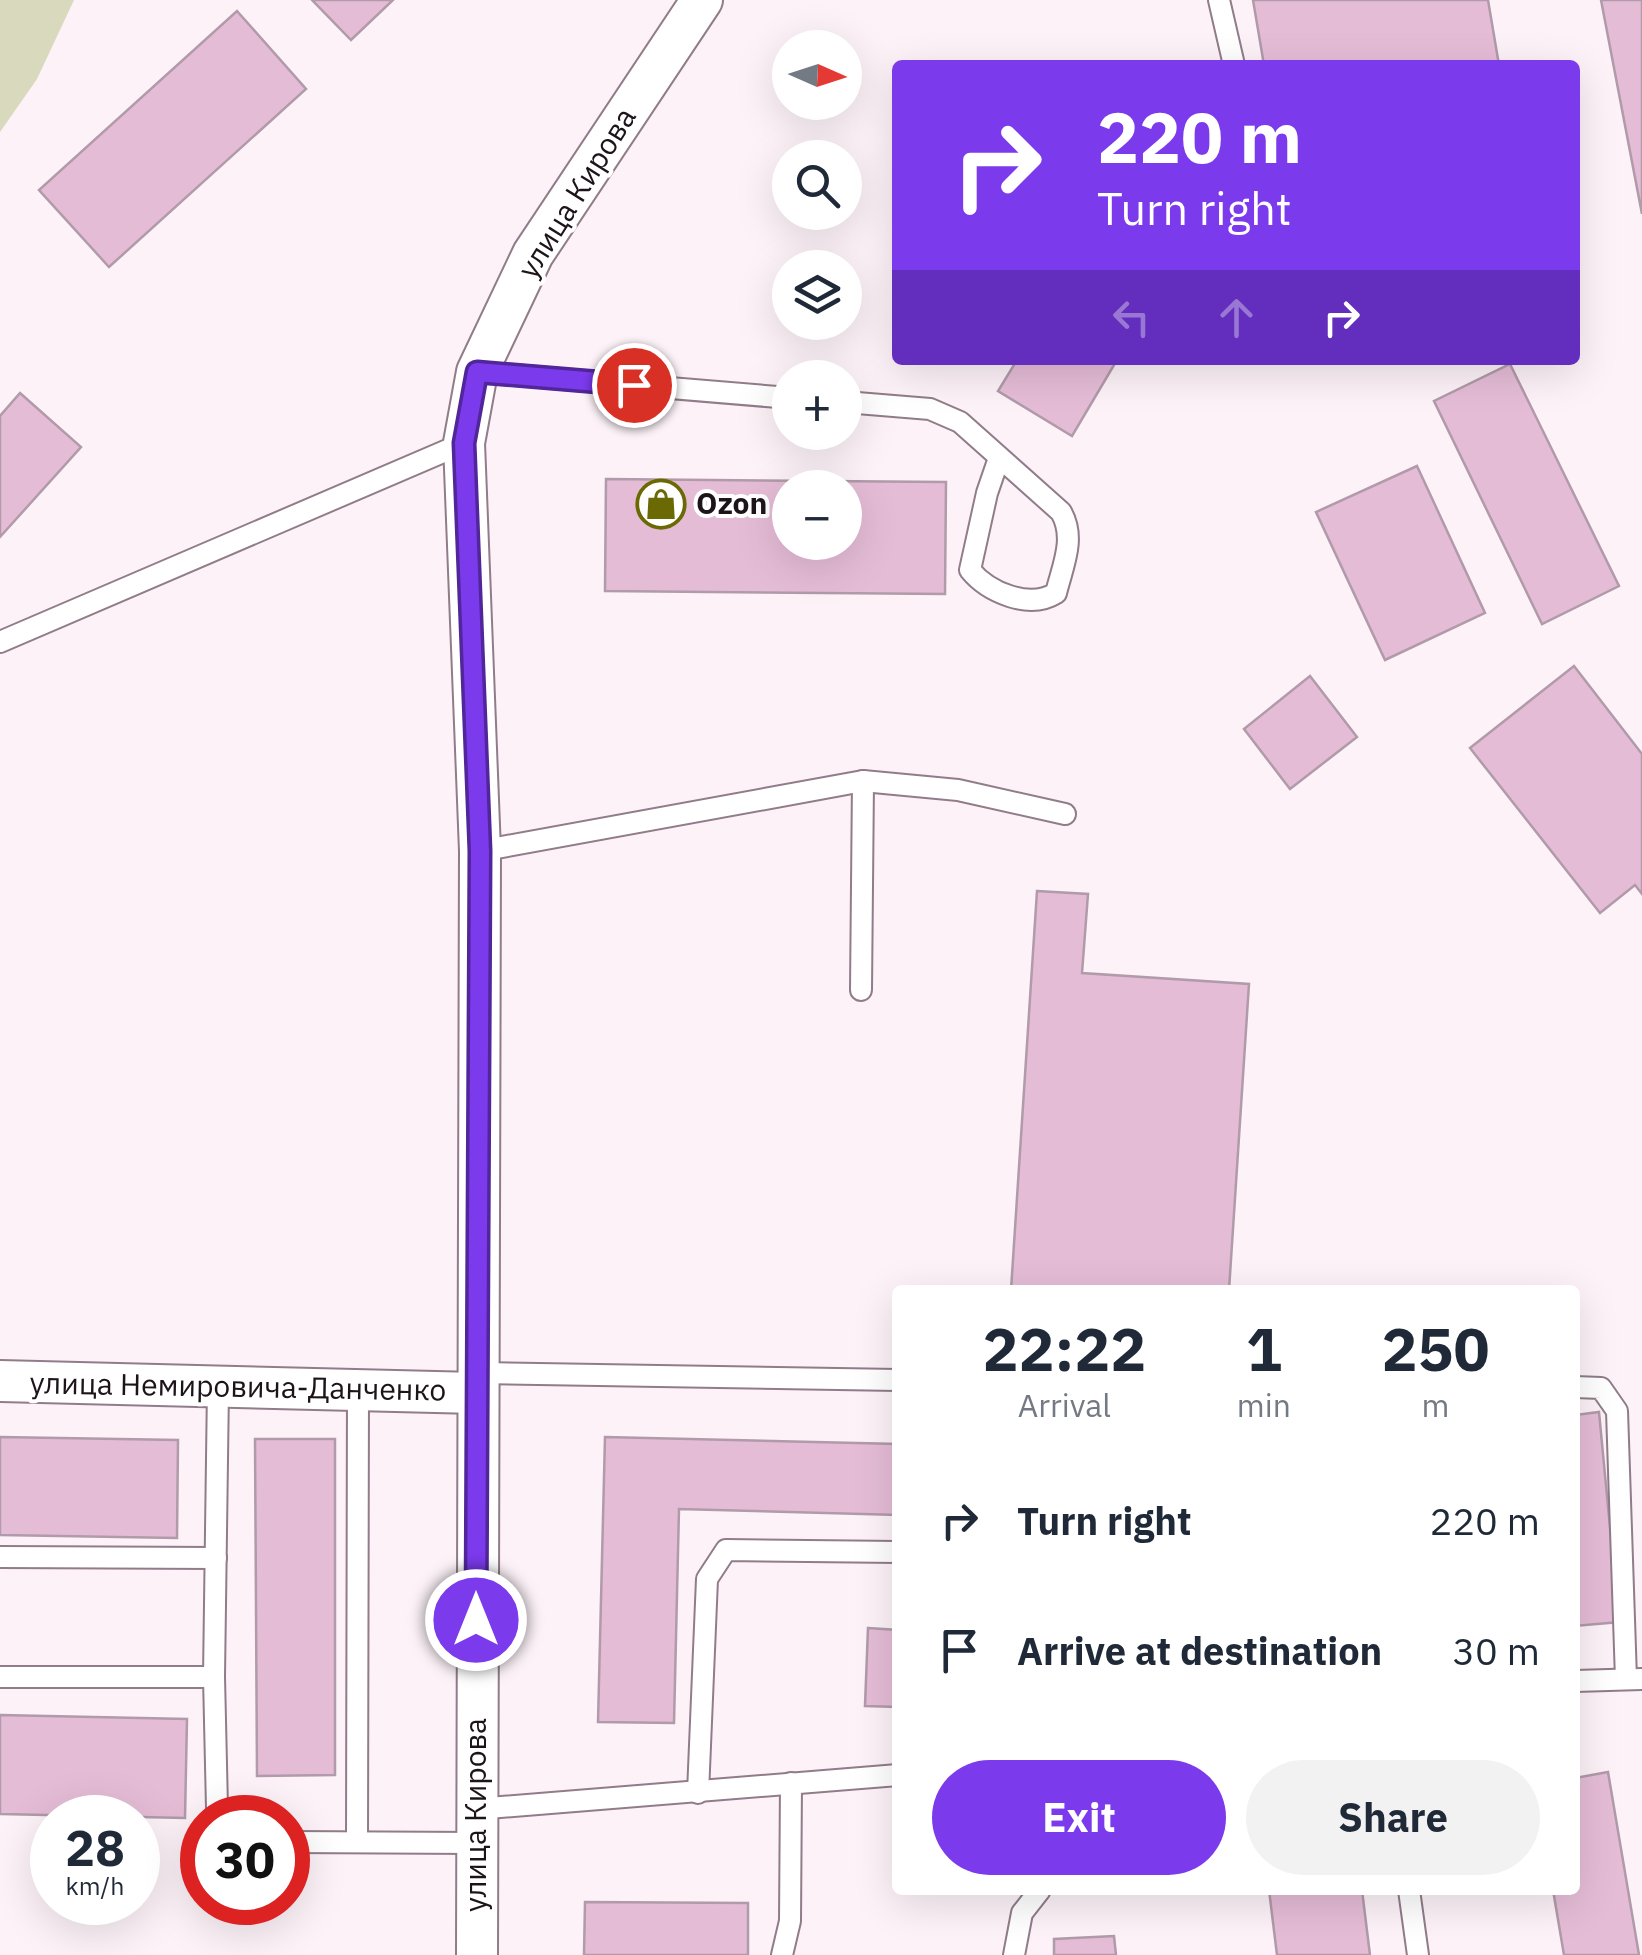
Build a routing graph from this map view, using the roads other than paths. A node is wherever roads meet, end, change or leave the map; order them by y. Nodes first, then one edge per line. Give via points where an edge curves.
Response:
1 (702, 0) edge
2 (1219, 0) edge
3 (1233, 60) edge
4 (477, 372) junction
5 (772, 397) edge
6 (862, 403) edge
7 (464, 443) junction
8 (1000, 458) junction
9 (0, 642) edge
10 (863, 781) junction
11 (1064, 814) dead end
12 (480, 851) junction
13 (861, 990) dead end
14 (892, 1380) edge
15 (0, 1382) edge
16 (477, 1383) junction
17 (218, 1387) junction
18 (1580, 1387) edge
19 (358, 1390) junction
20 (892, 1552) edge
21 (0, 1556) edge
22 (216, 1558) junction
23 (0, 1677) edge
24 (214, 1677) junction
25 (1634, 1679) edge
26 (1580, 1681) edge
27 (892, 1775) edge
28 (791, 1783) junction
29 (698, 1793) junction
30 (217, 1795) edge
31 (476, 1826) junction
32 (310, 1842) edge
33 (357, 1842) junction
34 (1036, 1895) edge
35 (1410, 1895) edge
36 (477, 1955) edge
37 (782, 1955) edge
38 (1014, 1955) edge
39 (1418, 1955) edge

1 - 4 street, улица Кирова via 533,254
2 - 3 lane
4 - 5 lane
4 - 7 street, улица Кирова
6 - 8 lane via 930,409 960,422
7 - 9 lane
7 - 12 street, улица Кирова
8 - 8 lane via 1069,526 1056,593 1046,599 984,587 970,570
10 - 11 lane via 958,790
10 - 12 lane
10 - 13 lane
12 - 16 street, улица Кирова
14 - 16 lane
15 - 17 street, улица Немировича-Данченко
16 - 19 street, улица Немировича-Данченко
16 - 31 street, улица Кирова
17 - 19 street, улица Немировича-Данченко
17 - 22 lane
18 - 25 lane via 1600,1388 1617,1411
19 - 33 lane
20 - 29 lane via 726,1550 707,1579
21 - 22 lane
22 - 24 lane
23 - 24 lane
24 - 30 lane
25 - 26 lane
27 - 28 lane
28 - 29 lane
28 - 37 lane via 790,1922
29 - 31 lane
31 - 33 lane
31 - 36 street, улица Кирова
32 - 33 lane
34 - 38 lane via 1022,1913
35 - 39 lane

